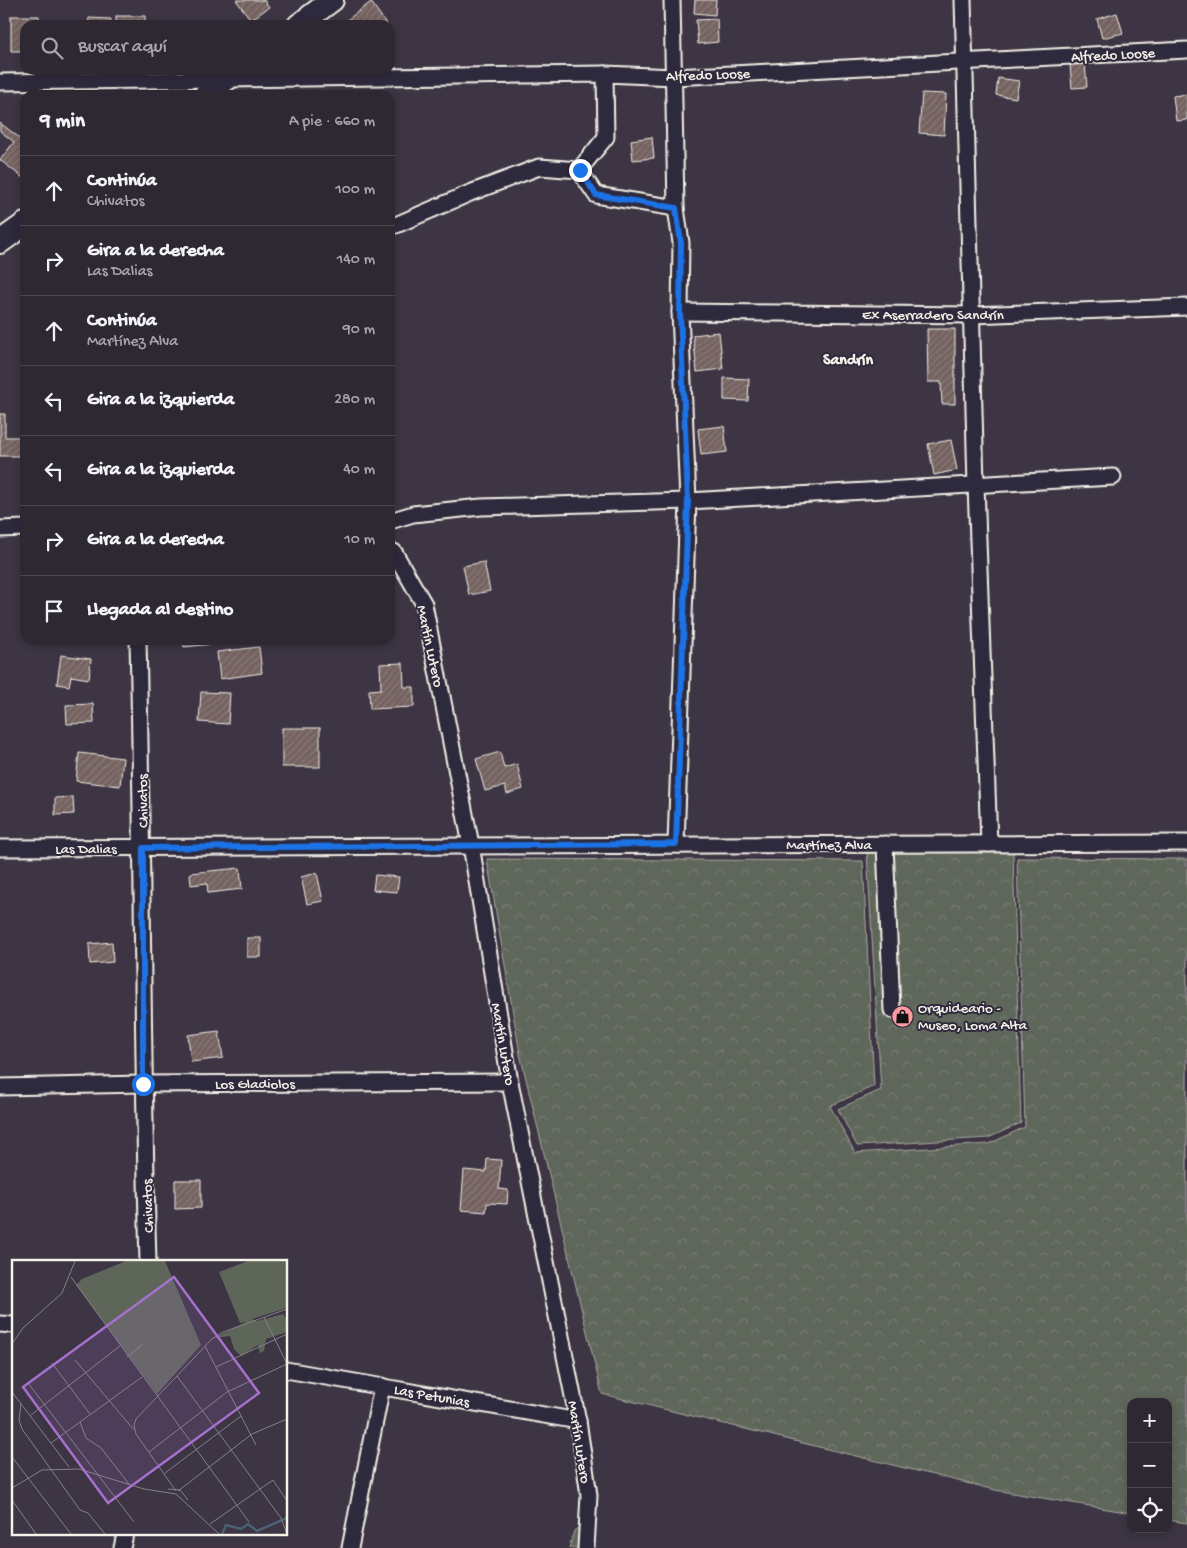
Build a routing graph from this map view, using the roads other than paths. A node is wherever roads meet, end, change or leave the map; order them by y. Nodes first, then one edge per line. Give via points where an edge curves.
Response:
1 (332, 0) edge
2 (672, 0) edge
3 (963, 0) edge
4 (306, 20) edge
5 (1187, 50) edge
6 (965, 62) junction
7 (395, 74) edge
8 (605, 74) junction
9 (205, 75) edge
10 (233, 75) edge
11 (674, 77) junction
12 (0, 82) edge
13 (212, 90) edge
14 (580, 170) junction
15 (676, 208) junction
16 (395, 225) edge
17 (1187, 307) edge
18 (680, 312) junction
19 (972, 315) junction
20 (1113, 477) dead end
21 (976, 485) junction
22 (688, 501) junction
23 (395, 519) edge
24 (20, 528) edge
25 (0, 529) edge
26 (395, 554) edge
27 (138, 645) edge
28 (1187, 843) edge
29 (676, 844) junction
30 (885, 844) junction
31 (989, 844) junction
32 (471, 845) junction
33 (0, 848) edge
34 (143, 848) junction
35 (892, 1010) dead end
36 (510, 1082) junction
37 (143, 1084) junction
38 (0, 1087) edge
39 (148, 1260) edge
40 (288, 1370) edge
41 (382, 1386) junction
42 (578, 1421) junction
43 (350, 1548) edge
44 (586, 1548) edge

1 - 4 main road
2 - 11 street
3 - 6 street
5 - 6 street, Alfredo Loose
6 - 11 street, Alfredo Loose
6 - 19 street
7 - 8 street, Alfredo Loose
8 - 11 street, Alfredo Loose
8 - 14 street via 606,137
9 - 12 street, Alfredo Loose
10 - 13 main road
11 - 15 street
14 - 15 street via 596,195
14 - 16 street via 539,167
15 - 18 street via 681,243
17 - 19 street, Ex Aserradero Sandrín
18 - 19 street, Ex Aserradero Sandrín
18 - 22 street
19 - 21 street
20 - 21 street
21 - 22 street
21 - 31 street
22 - 23 street via 481,507 412,514
22 - 29 street
24 - 25 street
26 - 32 street, Martín Lutero via 424,604
27 - 34 street, Chivatos
28 - 31 street, Martínez Alva
29 - 30 street, Martínez Alva
29 - 32 street, Martínez Alva
30 - 31 street, Martínez Alva
30 - 35 street
32 - 34 street, Las Dalias
32 - 36 street, Martín Lutero
33 - 34 street, Las Dalias
34 - 37 street, Chivatos
36 - 37 street, Los Gladiolos
36 - 42 street, Martín Lutero
37 - 38 street, Los Gladiolos
37 - 39 street, Chivatos
40 - 41 street, Las Petunias
41 - 42 street, Las Petunias
41 - 43 street
42 - 44 street, Martín Lutero via 589,1495

